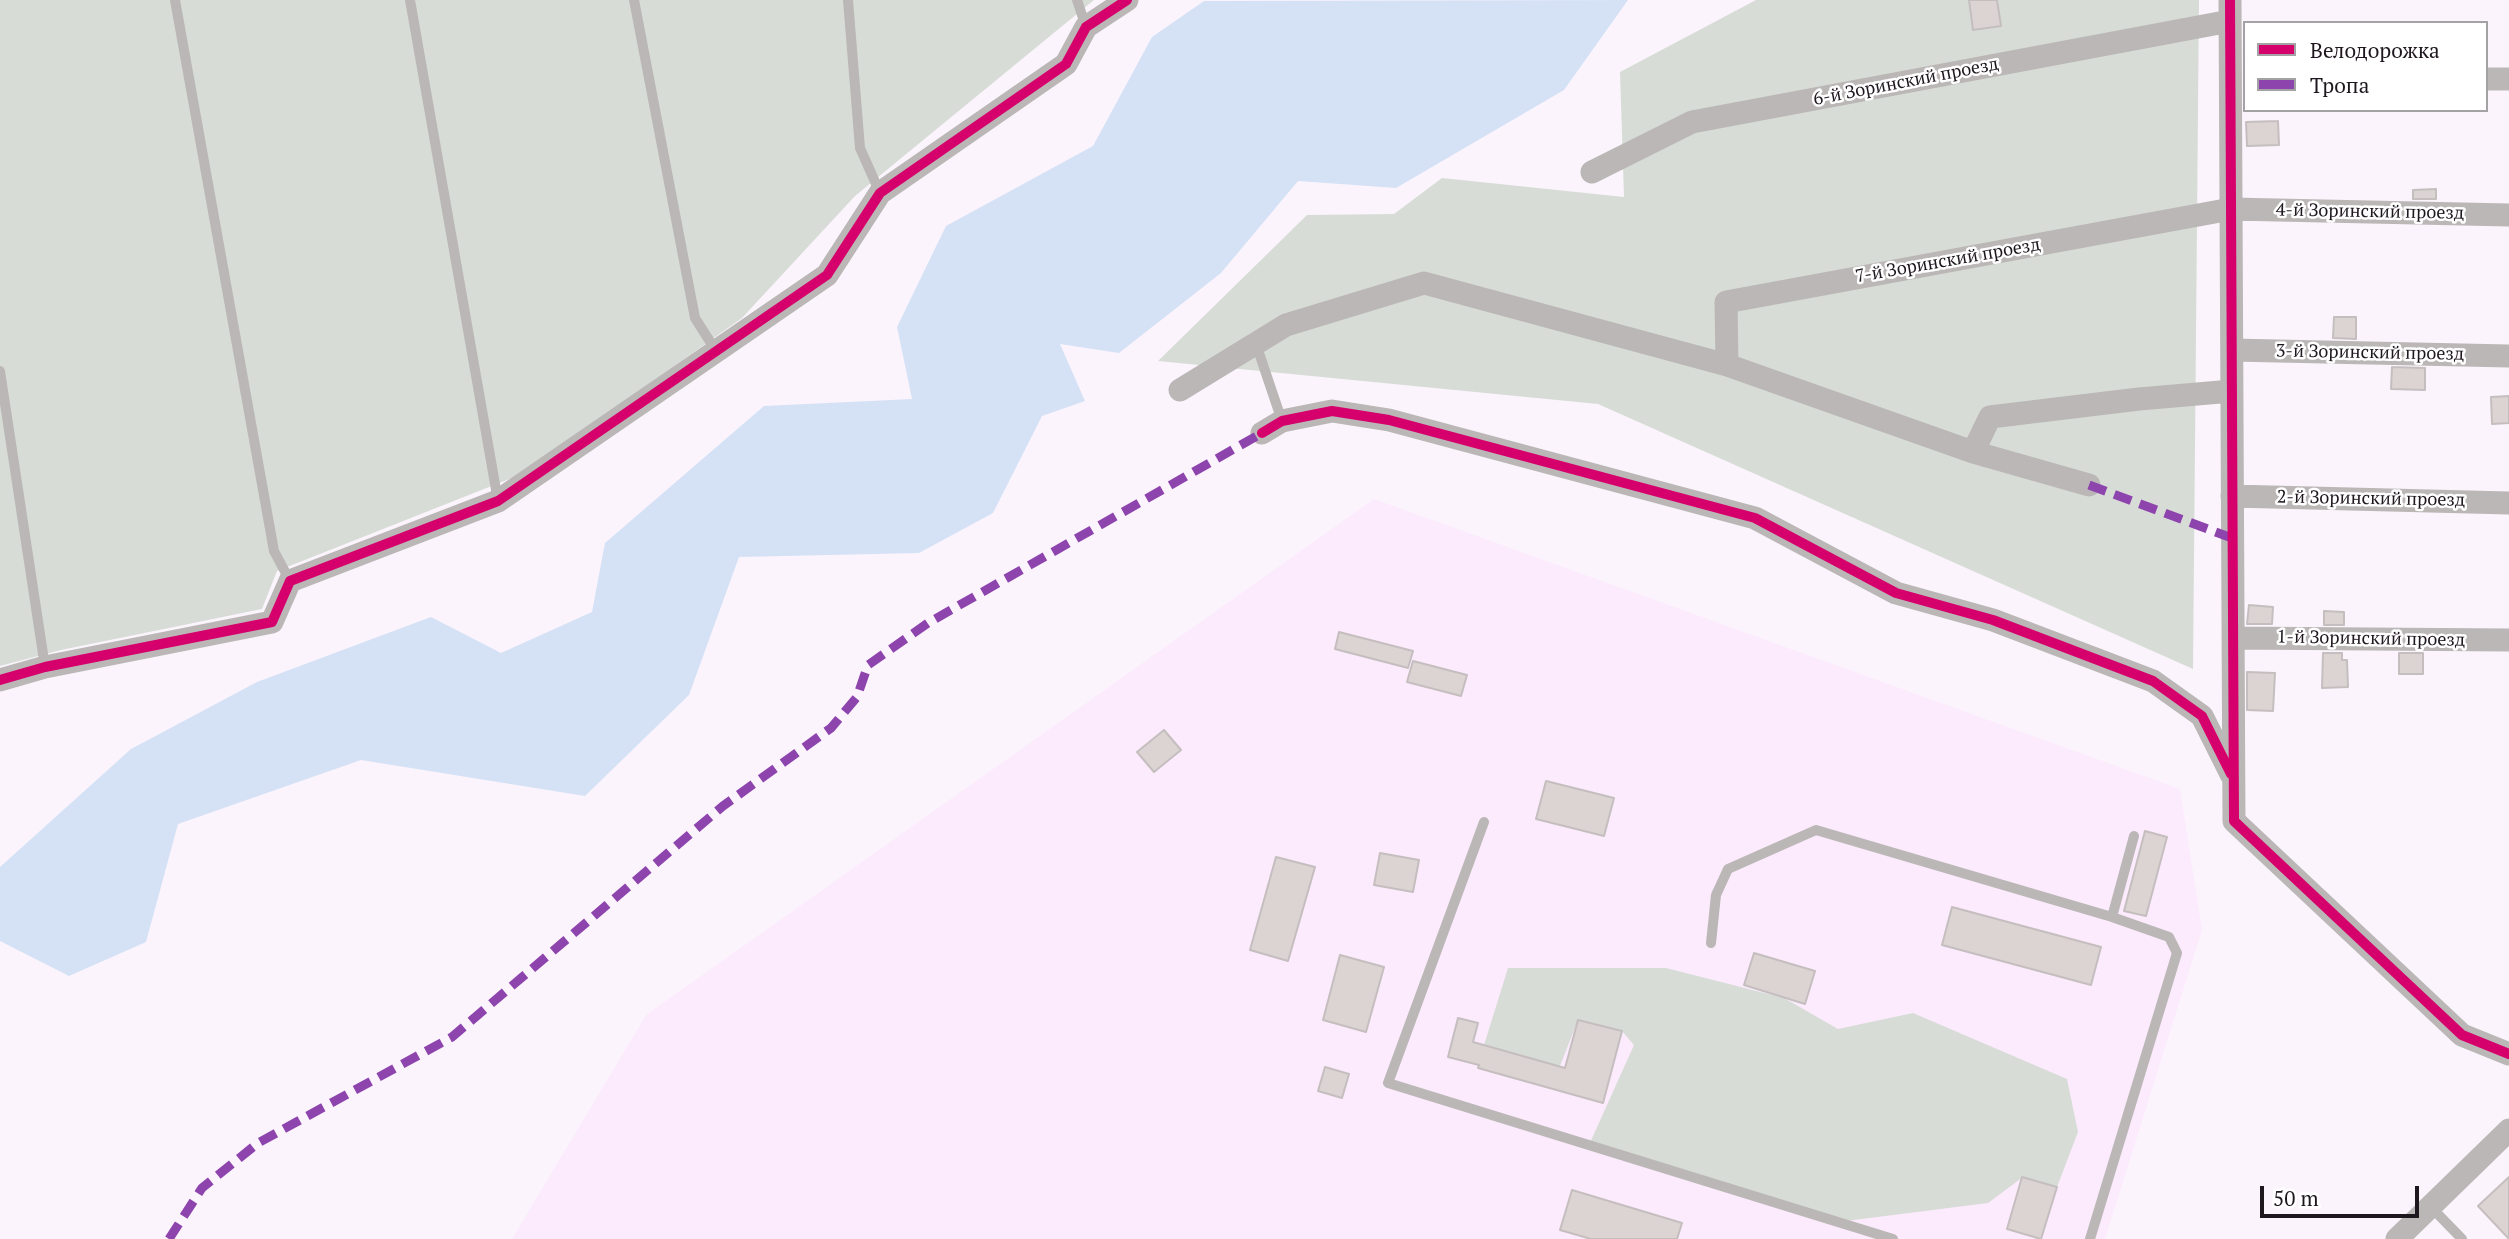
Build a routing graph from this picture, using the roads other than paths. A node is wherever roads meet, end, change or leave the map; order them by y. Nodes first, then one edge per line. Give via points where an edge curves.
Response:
1 (175, 0) edge
2 (410, 0) edge
3 (634, 0) edge
4 (848, 0) edge
5 (1077, 0) edge
6 (1127, 0) edge
7 (2230, 10) edge
8 (1086, 27) junction
9 (2488, 79) edge
10 (2509, 79) edge
11 (2238, 82) edge
12 (1592, 172) dead end
13 (880, 193) junction
14 (2231, 209) junction
15 (2509, 215) edge
16 (1256, 344) junction
17 (2232, 349) junction
18 (716, 351) junction
19 (2509, 356) edge
20 (1727, 365) junction
21 (0, 371) edge
22 (1180, 390) dead end
23 (2232, 391) junction
24 (1282, 421) junction
25 (1262, 433) dead end
26 (1973, 452) junction
27 (2089, 485) dead end
28 (2232, 496) junction
29 (498, 501) junction
30 (2509, 503) edge
31 (290, 581) junction
32 (2233, 638) junction
33 (2509, 640) edge
34 (45, 667) junction
35 (0, 680) edge
36 (2233, 779) junction
37 (1484, 822) dead end
38 (2134, 836) dead end
39 (2112, 917) junction
40 (1711, 943) dead end
41 (2509, 1054) edge
42 (2509, 1130) edge
43 (2430, 1206) junction
44 (1893, 1239) edge
45 (2091, 1239) edge
46 (2397, 1239) edge
47 (2462, 1239) edge

1 - 31 lane via 274,551
2 - 29 lane
3 - 18 lane via 695,318
4 - 13 lane via 860,148
5 - 8 lane
6 - 8 street
7 - 11 street
7 - 12 street, 6-й Зоринский проезд via 1692,122
8 - 13 street via 1066,64
9 - 10 street
11 - 14 street
13 - 18 street via 828,275
14 - 15 street, 4-й Зоринский проезд
14 - 17 street
14 - 20 street, 7-й Зоринский проезд via 1726,302
16 - 20 street via 1286,325 1424,283
16 - 22 street
16 - 24 lane
17 - 19 street, 3-й Зоринский проезд
17 - 23 street
18 - 29 street
20 - 26 street
21 - 34 lane
23 - 26 street via 1990,417
23 - 28 street
24 - 25 street
24 - 36 street via 1332,411 1389,420 1755,518 1896,593 1993,620 2153,681 2202,716
26 - 27 street
28 - 30 street, 2-й Зоринский проезд
28 - 32 street
29 - 31 street
31 - 34 street via 272,622
32 - 33 street, 1-й Зоринский проезд
32 - 36 street
34 - 35 street
36 - 41 street via 2234,821 2462,1035
37 - 44 lane via 1388,1083
38 - 39 lane
39 - 40 lane via 1816,830 1728,869 1716,895
39 - 45 lane via 2169,937 2177,953
42 - 43 street
43 - 46 street
43 - 47 lane

